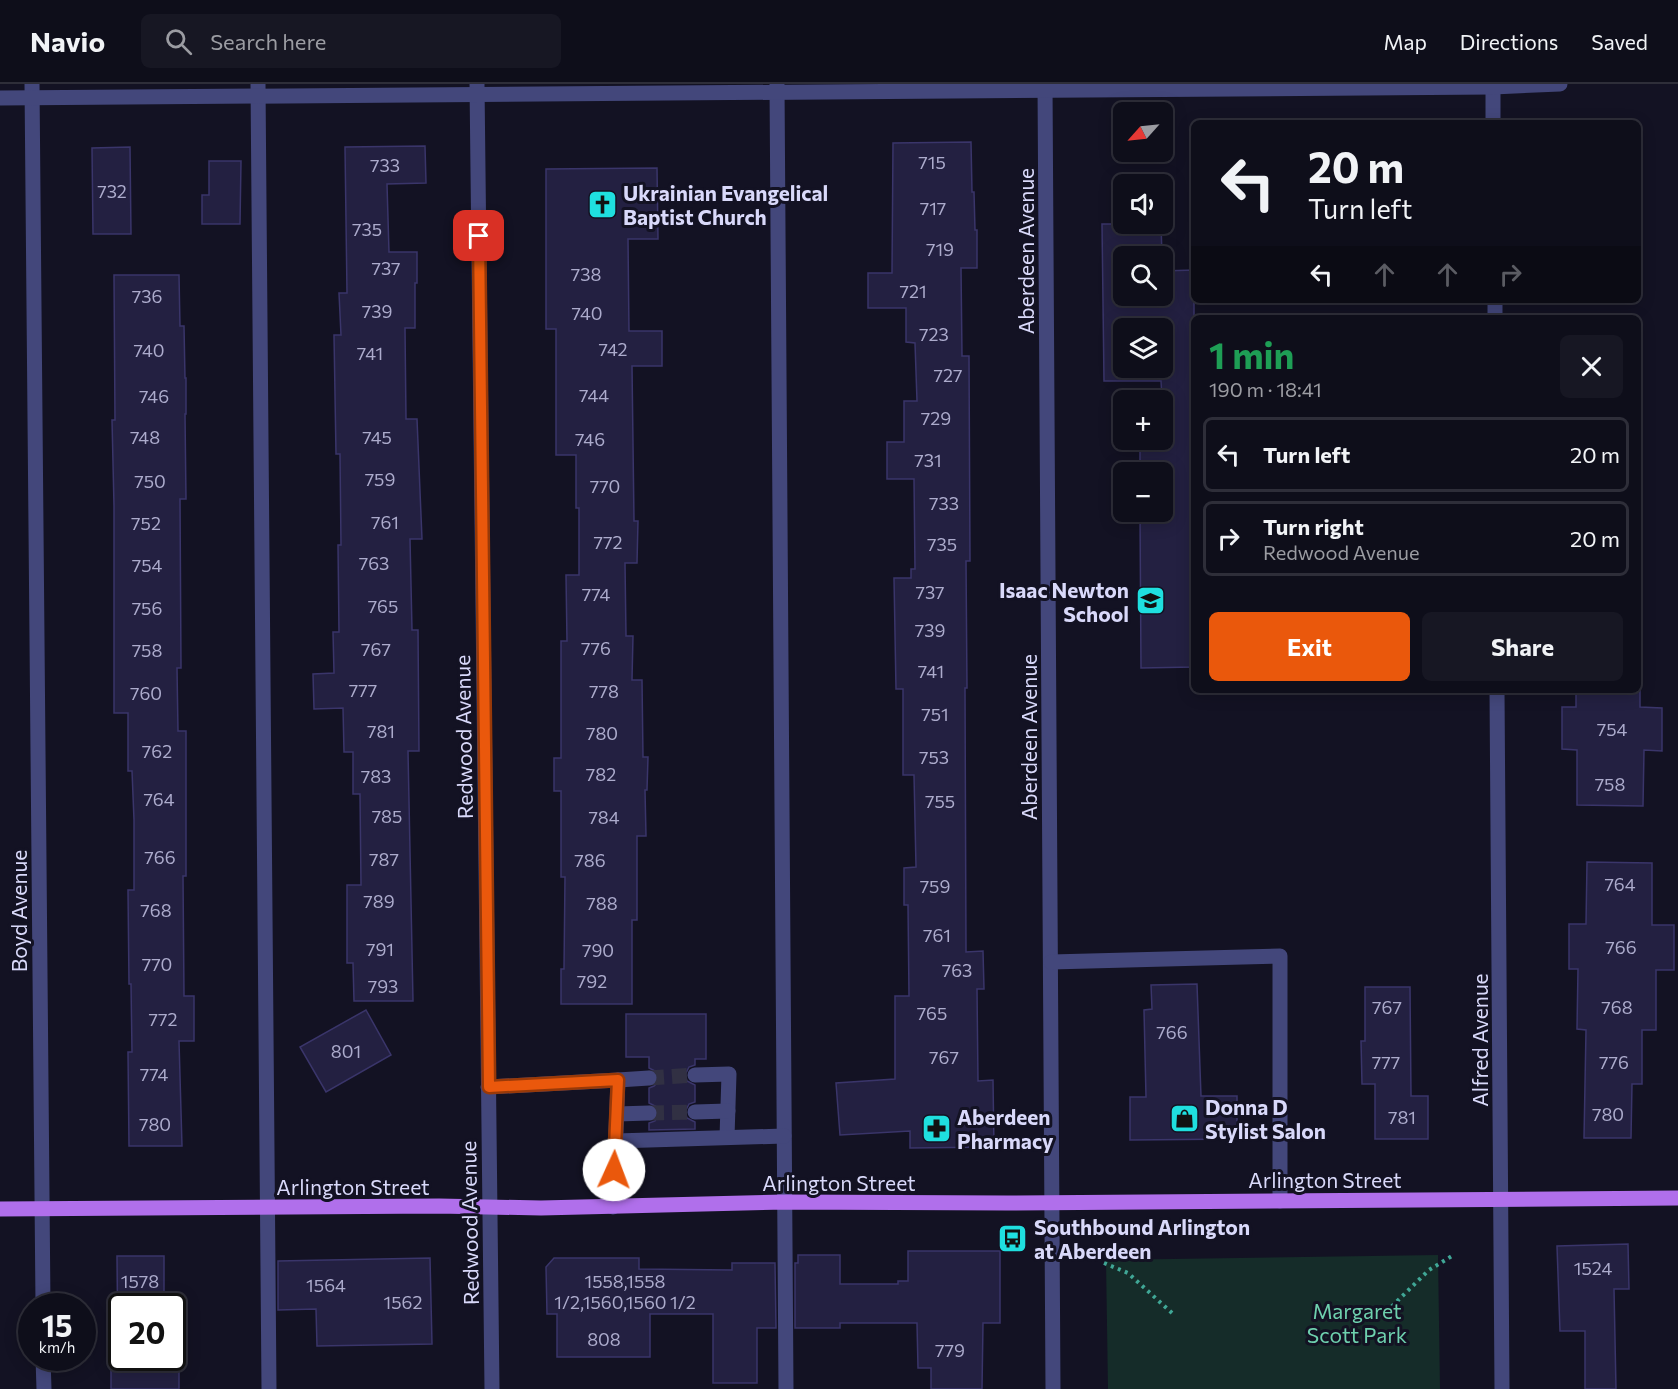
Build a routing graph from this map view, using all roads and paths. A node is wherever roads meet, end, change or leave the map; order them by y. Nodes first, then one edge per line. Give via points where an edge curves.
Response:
1 (1560, 84) edge
2 (1493, 85) edge
3 (1271, 86) edge
4 (1045, 87) edge
5 (777, 88) edge
6 (477, 89) edge
7 (258, 90) edge
8 (32, 91) edge
9 (0, 98) edge
10 (1493, 120) edge
11 (1497, 693) edge
12 (1051, 962) junction
13 (695, 1075) tunnel mouth
14 (649, 1077) tunnel mouth
15 (618, 1080) junction
16 (489, 1087) junction
17 (695, 1112) tunnel mouth
18 (728, 1112) junction
19 (649, 1113) tunnel mouth
20 (617, 1114) junction
21 (784, 1136) junction
22 (727, 1137) junction
23 (616, 1141) junction
24 (1678, 1198) edge
25 (1501, 1199) junction
26 (1280, 1201) junction
27 (784, 1202) junction
28 (1052, 1202) junction
29 (491, 1207) junction
30 (613, 1207) junction
31 (42, 1208) junction
32 (269, 1208) junction
33 (0, 1209) edge
34 (1452, 1256) dead end
35 (1104, 1263) dead end
36 (43, 1293) edge
37 (1172, 1314) dead end
38 (1381, 1317) dead end
39 (43, 1371) edge
40 (44, 1389) edge
41 (269, 1389) edge
42 (492, 1389) edge
43 (786, 1389) edge
44 (1053, 1389) edge
45 (1502, 1389) edge

1 - 2 street
2 - 3 street
2 - 10 street
3 - 4 street
4 - 5 street
4 - 12 street, Aberdeen Avenue
5 - 6 street
5 - 21 street
6 - 7 street
6 - 16 street, Redwood Avenue
7 - 8 street
7 - 32 street
8 - 9 street
8 - 31 street, Boyd Avenue
11 - 25 street, Alfred Avenue
12 - 26 street via 1280,956
12 - 28 street, Aberdeen Avenue
13 - 18 street via 729,1074
14 - 15 street
15 - 16 street
15 - 20 street
16 - 29 street, Redwood Avenue
17 - 18 street
18 - 22 street
19 - 20 street
20 - 23 street
21 - 22 street
21 - 27 street
22 - 23 street
23 - 30 street
24 - 25 main road, Arlington Street
25 - 26 main road, Arlington Street
25 - 45 street, Alfred Avenue
26 - 28 main road, Arlington Street
27 - 28 main road, Arlington Street
27 - 30 main road, Arlington Street
27 - 43 street
28 - 44 street, Aberdeen Avenue
29 - 30 main road, Arlington Street
29 - 32 main road, Arlington Street
29 - 42 street, Redwood Avenue
31 - 32 main road, Arlington Street
31 - 33 main road, Arlington Street
31 - 36 street, Boyd Avenue
32 - 41 street
34 - 38 path via 1429,1270
35 - 37 path via 1128,1273
39 - 40 street

